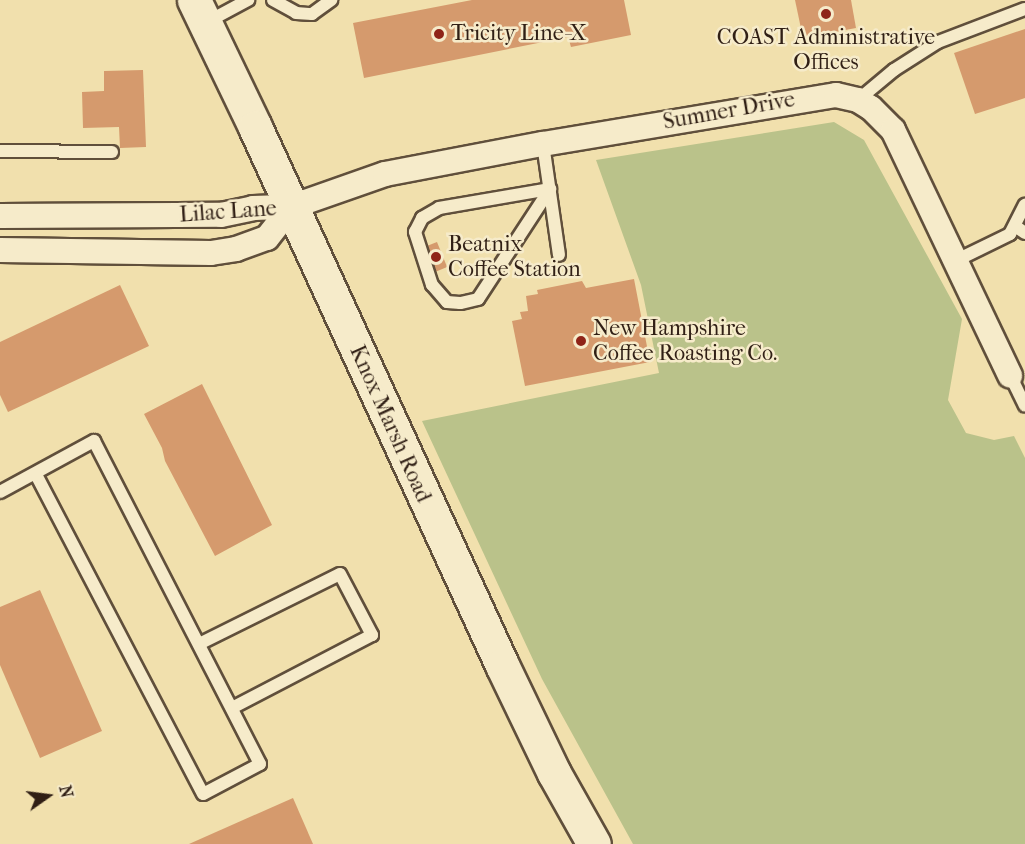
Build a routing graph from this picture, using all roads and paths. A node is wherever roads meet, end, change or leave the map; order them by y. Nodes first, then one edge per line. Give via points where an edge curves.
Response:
1 (248, 0) edge
2 (273, 0) edge
3 (331, 0) edge
4 (1025, 9) edge
5 (200, 11) edge
6 (858, 100) junction
7 (543, 144) junction
8 (0, 151) edge
9 (112, 152) dead end
10 (550, 189) junction
11 (1025, 205) edge
12 (291, 207) junction
13 (0, 216) edge
14 (1020, 230) edge
15 (0, 250) edge
16 (559, 255) dead end
17 (957, 260) junction
18 (1011, 375) joint
19 (1025, 406) edge
20 (36, 474) junction
21 (0, 492) edge
22 (199, 644) junction
23 (232, 708) junction
24 (594, 844) edge

1 - 5 lane
2 - 3 lane via 296,13 312,14
4 - 6 lane via 938,42 894,70
5 - 12 main road, Knox Marsh Road
6 - 7 street, Sumner Drive via 825,95
6 - 17 street, Sumner Drive via 892,130
7 - 10 lane
7 - 12 street, Sumner Drive via 385,174
8 - 9 lane
10 - 10 lane via 439,208 422,218 415,232 432,285 447,302 478,299
10 - 16 lane
11 - 14 lane
12 - 13 street, Lilac Lane via 253,208 221,215
12 - 15 street, Lilac Lane via 267,238 211,253
12 - 24 main road, Knox Marsh Road via 502,665 554,773
14 - 17 lane
17 - 18 street, Sumner Drive
18 - 19 lane
20 - 21 lane
20 - 22 lane via 94,441
20 - 23 lane via 203,794 260,764
22 - 23 lane
22 - 23 lane via 340,574 367,625 372,635

